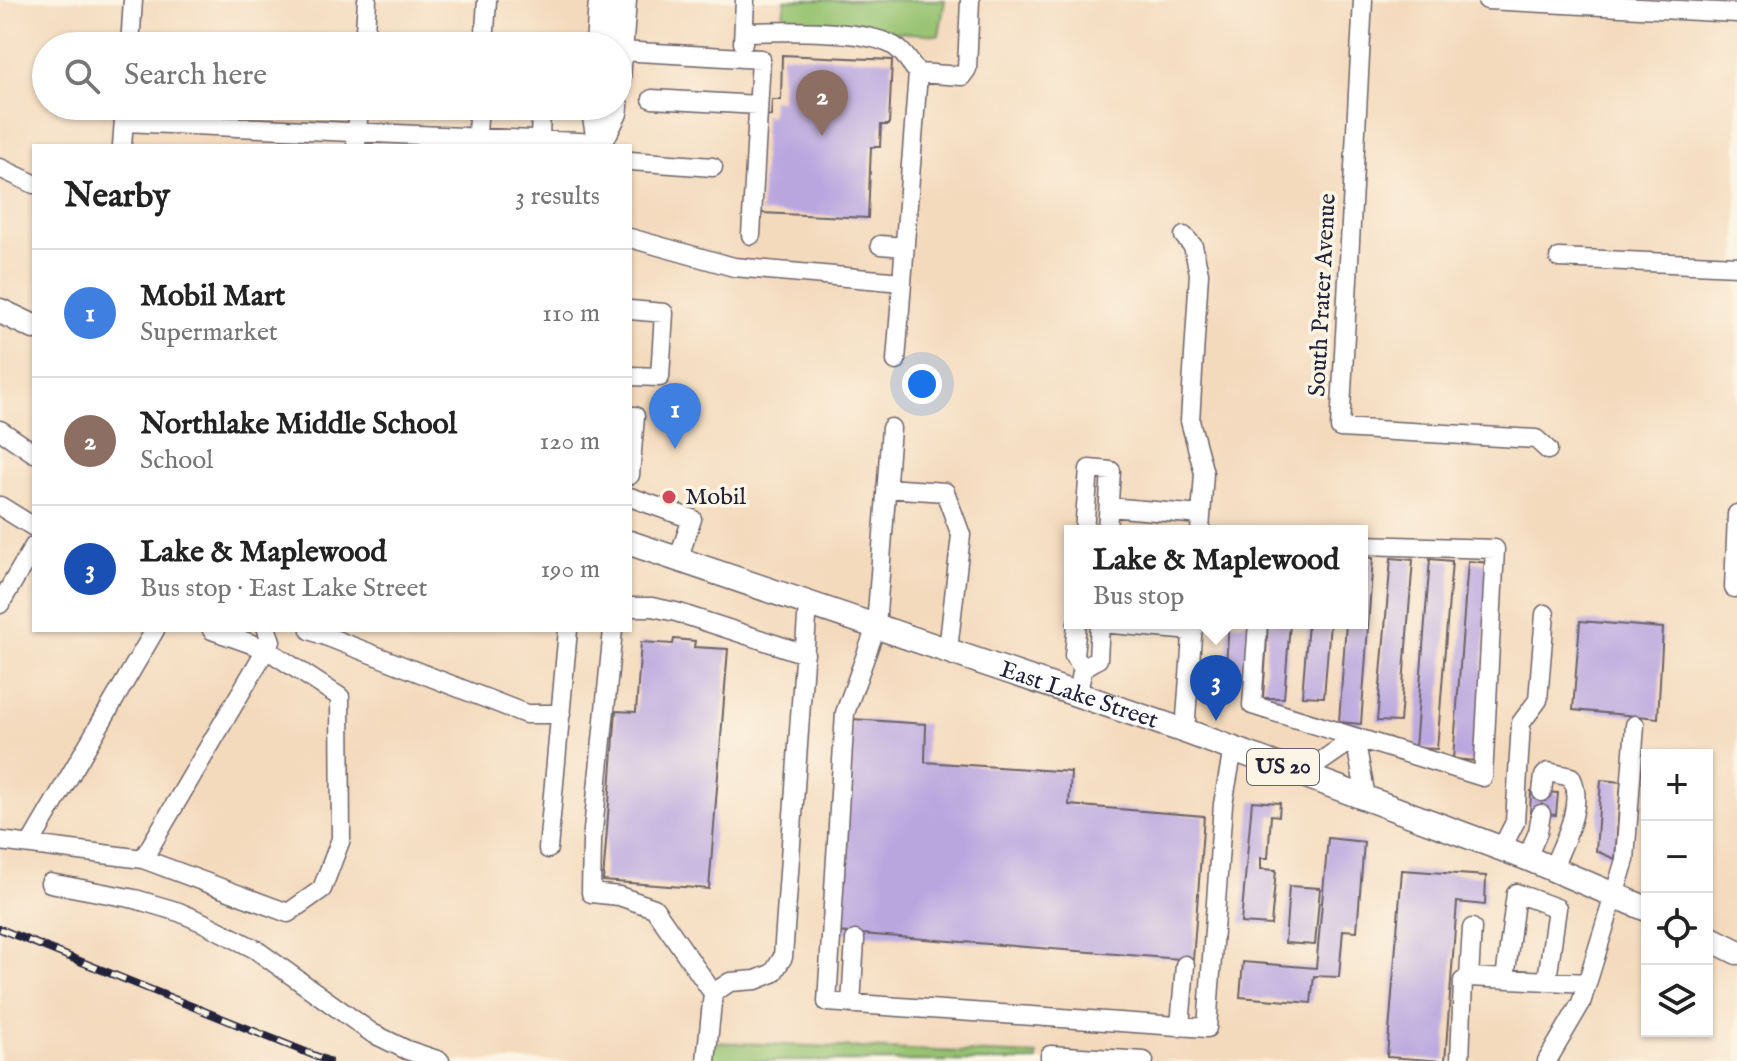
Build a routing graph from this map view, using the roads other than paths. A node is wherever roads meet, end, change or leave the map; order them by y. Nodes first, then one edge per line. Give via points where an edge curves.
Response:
1 (133, 0) edge
2 (367, 0) edge
3 (487, 0) edge
4 (601, 0) edge
5 (624, 0) edge
6 (745, 0) edge
7 (970, 0) edge
8 (1363, 0) edge
9 (1487, 0) edge
10 (1591, 3) edge
11 (1737, 13) edge
12 (131, 32) edge
13 (365, 32) edge
14 (485, 32) edge
15 (606, 32) edge
16 (614, 32) edge
17 (744, 32) junction
18 (632, 51) edge
19 (742, 58) junction
20 (918, 73) junction
21 (652, 99) dead end
22 (758, 105) junction
23 (124, 120) edge
24 (180, 120) edge
25 (478, 120) edge
26 (539, 120) edge
27 (596, 120) edge
28 (612, 120) edge
29 (357, 139) edge
30 (476, 142) edge
31 (535, 142) edge
32 (122, 144) edge
33 (578, 144) edge
34 (600, 144) edge
35 (600, 144) edge
36 (632, 161) edge
37 (713, 167) dead end
38 (0, 168) edge
39 (32, 183) edge
40 (751, 235) dead end
41 (1184, 236) dead end
42 (632, 239) edge
43 (880, 245) dead end
44 (905, 247) junction
45 (1559, 258) dead end
46 (1737, 266) edge
47 (902, 282) junction
48 (632, 310) edge
49 (0, 311) edge
50 (32, 326) edge
51 (896, 361) dead end
52 (632, 376) edge
53 (632, 416) edge
54 (891, 428) dead end
55 (0, 430) edge
56 (1548, 450) dead end
57 (632, 451) edge
58 (32, 452) edge
59 (886, 488) junction
60 (632, 498) edge
61 (0, 506) edge
62 (1109, 507) junction
63 (1737, 514) edge
64 (1200, 523) edge
65 (1084, 525) edge
66 (1108, 525) edge
67 (32, 526) edge
68 (632, 544) edge
69 (1368, 545) edge
70 (32, 549) edge
71 (678, 559) junction
72 (1734, 588) dead end
73 (0, 604) edge
74 (808, 604) junction
75 (632, 607) edge
76 (1545, 614) dead end
77 (876, 627) junction
78 (1076, 629) edge
79 (1100, 629) edge
80 (1193, 629) edge
81 (1258, 629) edge
82 (154, 632) edge
83 (224, 632) edge
84 (315, 632) edge
85 (568, 632) edge
86 (613, 632) edge
87 (266, 639) edge
88 (948, 650) junction
89 (805, 654) junction
90 (1083, 668) junction
91 (1077, 697) junction
92 (561, 714) junction
93 (1635, 725) dead end
94 (1185, 731) junction
95 (1355, 738) junction
96 (1233, 749) junction
97 (1303, 774) junction
98 (1542, 792) dead end
99 (1366, 797) junction
100 (0, 841) edge
101 (1564, 841) junction
102 (30, 844) junction
103 (1502, 848) junction
104 (548, 849) dead end
105 (1527, 858) junction
106 (143, 859) junction
107 (1553, 868) junction
108 (50, 883) dead end
109 (1615, 895) junction
110 (1641, 906) edge
111 (1472, 928) dead end
112 (855, 940) dead end
113 (1713, 940) edge
114 (1737, 952) edge
115 (1185, 965) dead end
116 (1469, 977) junction
117 (1505, 979) junction
118 (1547, 980) junction
119 (1587, 983) junction
120 (713, 993) junction
121 (851, 1004) junction
122 (1180, 1027) junction
123 (440, 1061) edge
124 (706, 1061) edge
125 (1050, 1061) edge
126 (1144, 1061) edge
127 (1460, 1061) edge
128 (1547, 1061) edge

1 - 12 street
2 - 13 street
3 - 14 street
4 - 15 main road
5 - 16 main road
6 - 17 street
7 - 20 street via 967,69 962,76
8 - 56 street, South Prater Avenue via 1340,428 1536,439
9 - 10 street
10 - 11 street
17 - 19 street
17 - 20 street via 877,37 898,48
18 - 19 street
19 - 22 street via 761,59
20 - 44 street
21 - 22 street
22 - 40 street
23 - 32 street
24 - 29 street
25 - 30 street
26 - 31 street
27 - 34 main road
28 - 35 main road
29 - 30 street
30 - 31 street
31 - 33 street
36 - 37 street
38 - 39 street
41 - 64 street via 1193,246 1199,273 1190,421 1204,473
42 - 47 street via 734,267
43 - 44 street
44 - 47 street
45 - 46 street
47 - 51 street
48 - 52 street via 664,313 660,377
49 - 50 main road
53 - 57 street
54 - 59 street
55 - 58 street
59 - 77 street
59 - 88 street via 945,492 953,509 961,535
60 - 71 street via 692,519
61 - 67 street
62 - 64 street
62 - 65 street via 1111,471 1089,469
62 - 66 street
63 - 72 street
68 - 71 main road, East Lake Street / US 20
69 - 95 street via 1495,549 1483,777
70 - 73 street
71 - 74 main road, East Lake Street / US 20
74 - 77 main road, East Lake Street / US 20
74 - 89 street
75 - 89 street via 676,612
76 - 103 street via 1538,700 1521,723 1515,822
77 - 88 main road, East Lake Street / US 20
77 - 121 street via 845,713 829,946 827,1002
78 - 90 street via 1074,656
79 - 90 street via 1098,659
80 - 94 street
81 - 95 street via 1252,705
82 - 102 street
83 - 87 street
84 - 92 street via 526,714
85 - 92 street
86 - 120 street via 591,893 654,908
87 - 106 street
87 - 106 street via 340,697 341,839 322,889 288,913
88 - 91 main road, East Lake Street / US 20
89 - 120 street via 783,957 773,973 730,982
90 - 91 street
91 - 94 main road, East Lake Street / US 20
92 - 104 street
93 - 109 street via 1625,860
94 - 96 main road, East Lake Street / US 20
95 - 97 street
95 - 99 street
96 - 97 main road, East Lake Street / US 20
96 - 122 street via 1223,804 1207,1028
97 - 99 main road, East Lake Street / US 20
98 - 101 street via 1548,772 1571,777 1575,785 1572,822
99 - 103 main road, East Lake Street / US 20
100 - 102 street
101 - 105 street via 1539,823
101 - 107 street
102 - 106 street
103 - 105 main road, East Lake Street / US 20
105 - 107 main road, East Lake Street / US 20
107 - 109 main road, East Lake Street / US 20
108 - 123 street via 135,899 191,917 255,949 372,1033
109 - 110 main road, US 20
109 - 119 street
111 - 116 street
112 - 121 street
113 - 114 main road
115 - 122 street
116 - 117 street
116 - 127 street via 1463,981
117 - 118 street
117 - 118 street via 1516,893 1557,908
118 - 119 street
119 - 128 street
120 - 124 street
121 - 122 street
125 - 126 street via 1050,1055

